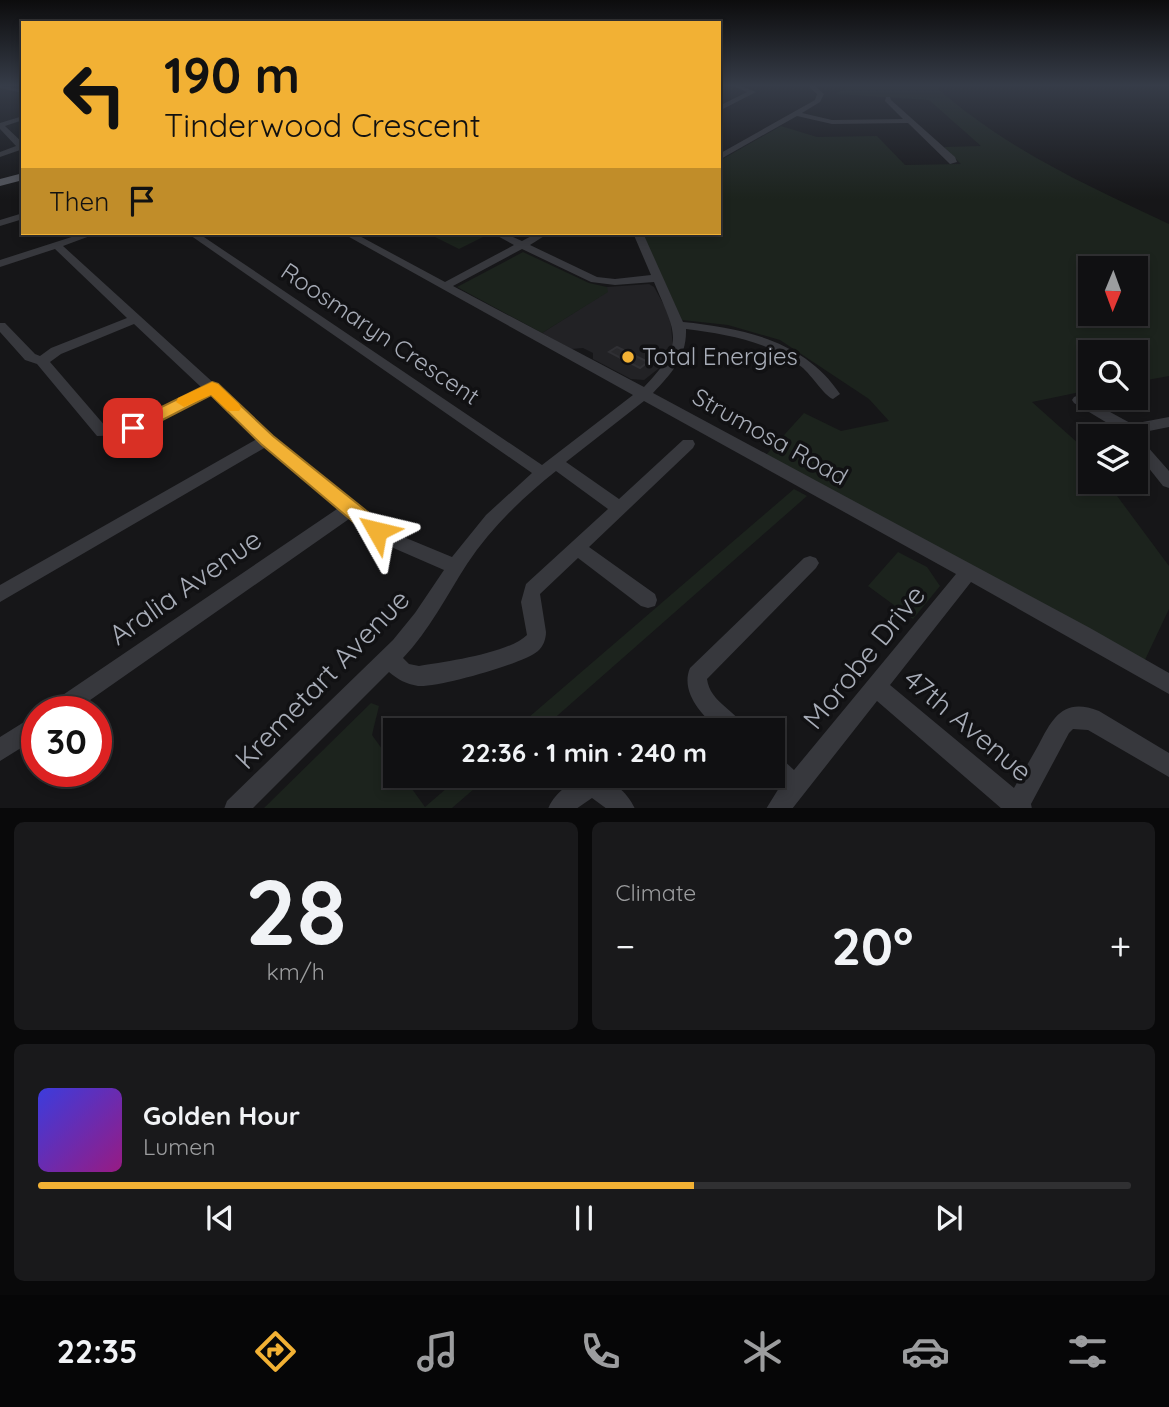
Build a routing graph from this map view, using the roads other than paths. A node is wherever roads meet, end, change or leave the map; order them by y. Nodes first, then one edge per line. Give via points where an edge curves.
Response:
1 (779, 124) edge
2 (912, 124) edge
3 (0, 125) edge
4 (0, 155) edge
5 (721, 157) edge
6 (953, 162) dead end
7 (21, 177) edge
8 (0, 183) edge
9 (21, 217) edge
10 (0, 223) edge
11 (87, 235) edge
12 (195, 235) edge
13 (351, 235) edge
14 (501, 235) edge
15 (540, 235) edge
16 (639, 235) edge
17 (56, 245) junction
18 (523, 245) junction
19 (0, 264) edge
20 (658, 278) junction
21 (444, 286) junction
22 (136, 318) junction
23 (0, 323) edge
24 (679, 325) junction
25 (42, 361) junction
26 (212, 387) junction
27 (643, 393) junction
28 (833, 394) dead end
29 (1094, 410) edge
30 (1169, 422) edge
31 (1115, 424) edge
32 (1148, 425) edge
33 (267, 440) junction
34 (688, 444) dead end
35 (1148, 455) edge
36 (550, 468) junction
37 (1169, 482) edge
38 (619, 508) junction
39 (349, 510) junction
40 (578, 549) junction
41 (810, 563) dead end
42 (456, 566) junction
43 (968, 572) junction
44 (0, 594) edge
45 (648, 600) dead end
46 (388, 659) junction
47 (1167, 678) edge
48 (876, 687) junction
49 (78, 696) edge
50 (723, 718) edge
51 (21, 736) edge
52 (0, 750) edge
53 (1169, 766) edge
54 (785, 777) edge
55 (795, 787) junction
56 (1019, 807) edge
57 (235, 808) edge
58 (559, 808) edge
59 (624, 808) edge
60 (777, 808) edge

1 - 5 street
2 - 6 street
3 - 4 street via 21,146
7 - 8 main road
9 - 10 street
11 - 17 street
12 - 36 street, Roosmaryn Crescent
13 - 21 street, Strumosa Road
14 - 18 street
15 - 18 street
16 - 20 street, Kremetart Avenue
17 - 19 street
17 - 22 street
18 - 20 street via 600,281
18 - 21 street
20 - 24 street, Kremetart Avenue
21 - 27 street, Strumosa Road
22 - 25 street
22 - 26 street
23 - 25 street via 30,357
24 - 27 street, Kremetart Avenue via 682,343 676,360
24 - 28 street via 719,329 772,344 821,377
25 - 26 street via 102,432 108,433 133,428
26 - 33 street
27 - 36 street, Kremetart Avenue
27 - 43 street, Strumosa Road
29 - 31 street
30 - 32 street
33 - 39 street
33 - 44 street
34 - 38 street
35 - 37 street
36 - 38 street, Roosmaryn Crescent
36 - 42 street, Kremetart Avenue via 491,521
38 - 40 street
39 - 42 street via 388,538
39 - 49 street, Aralia Avenue
40 - 45 street
40 - 46 street via 532,590 537,636 526,650 419,676 404,672
41 - 50 street via 697,675 704,700
42 - 46 street, Kremetart Avenue via 419,625
43 - 47 street, Strumosa Road
43 - 48 street, Morobe Drive
46 - 57 street, Kremetart Avenue
48 - 55 street, Morobe Drive
48 - 56 street, 47th Avenue
51 - 52 street
53 - 56 street via 1091,719 1070,718 1060,725
54 - 55 street
55 - 60 street, Morobe Drive
58 - 59 street via 590,785 607,790

